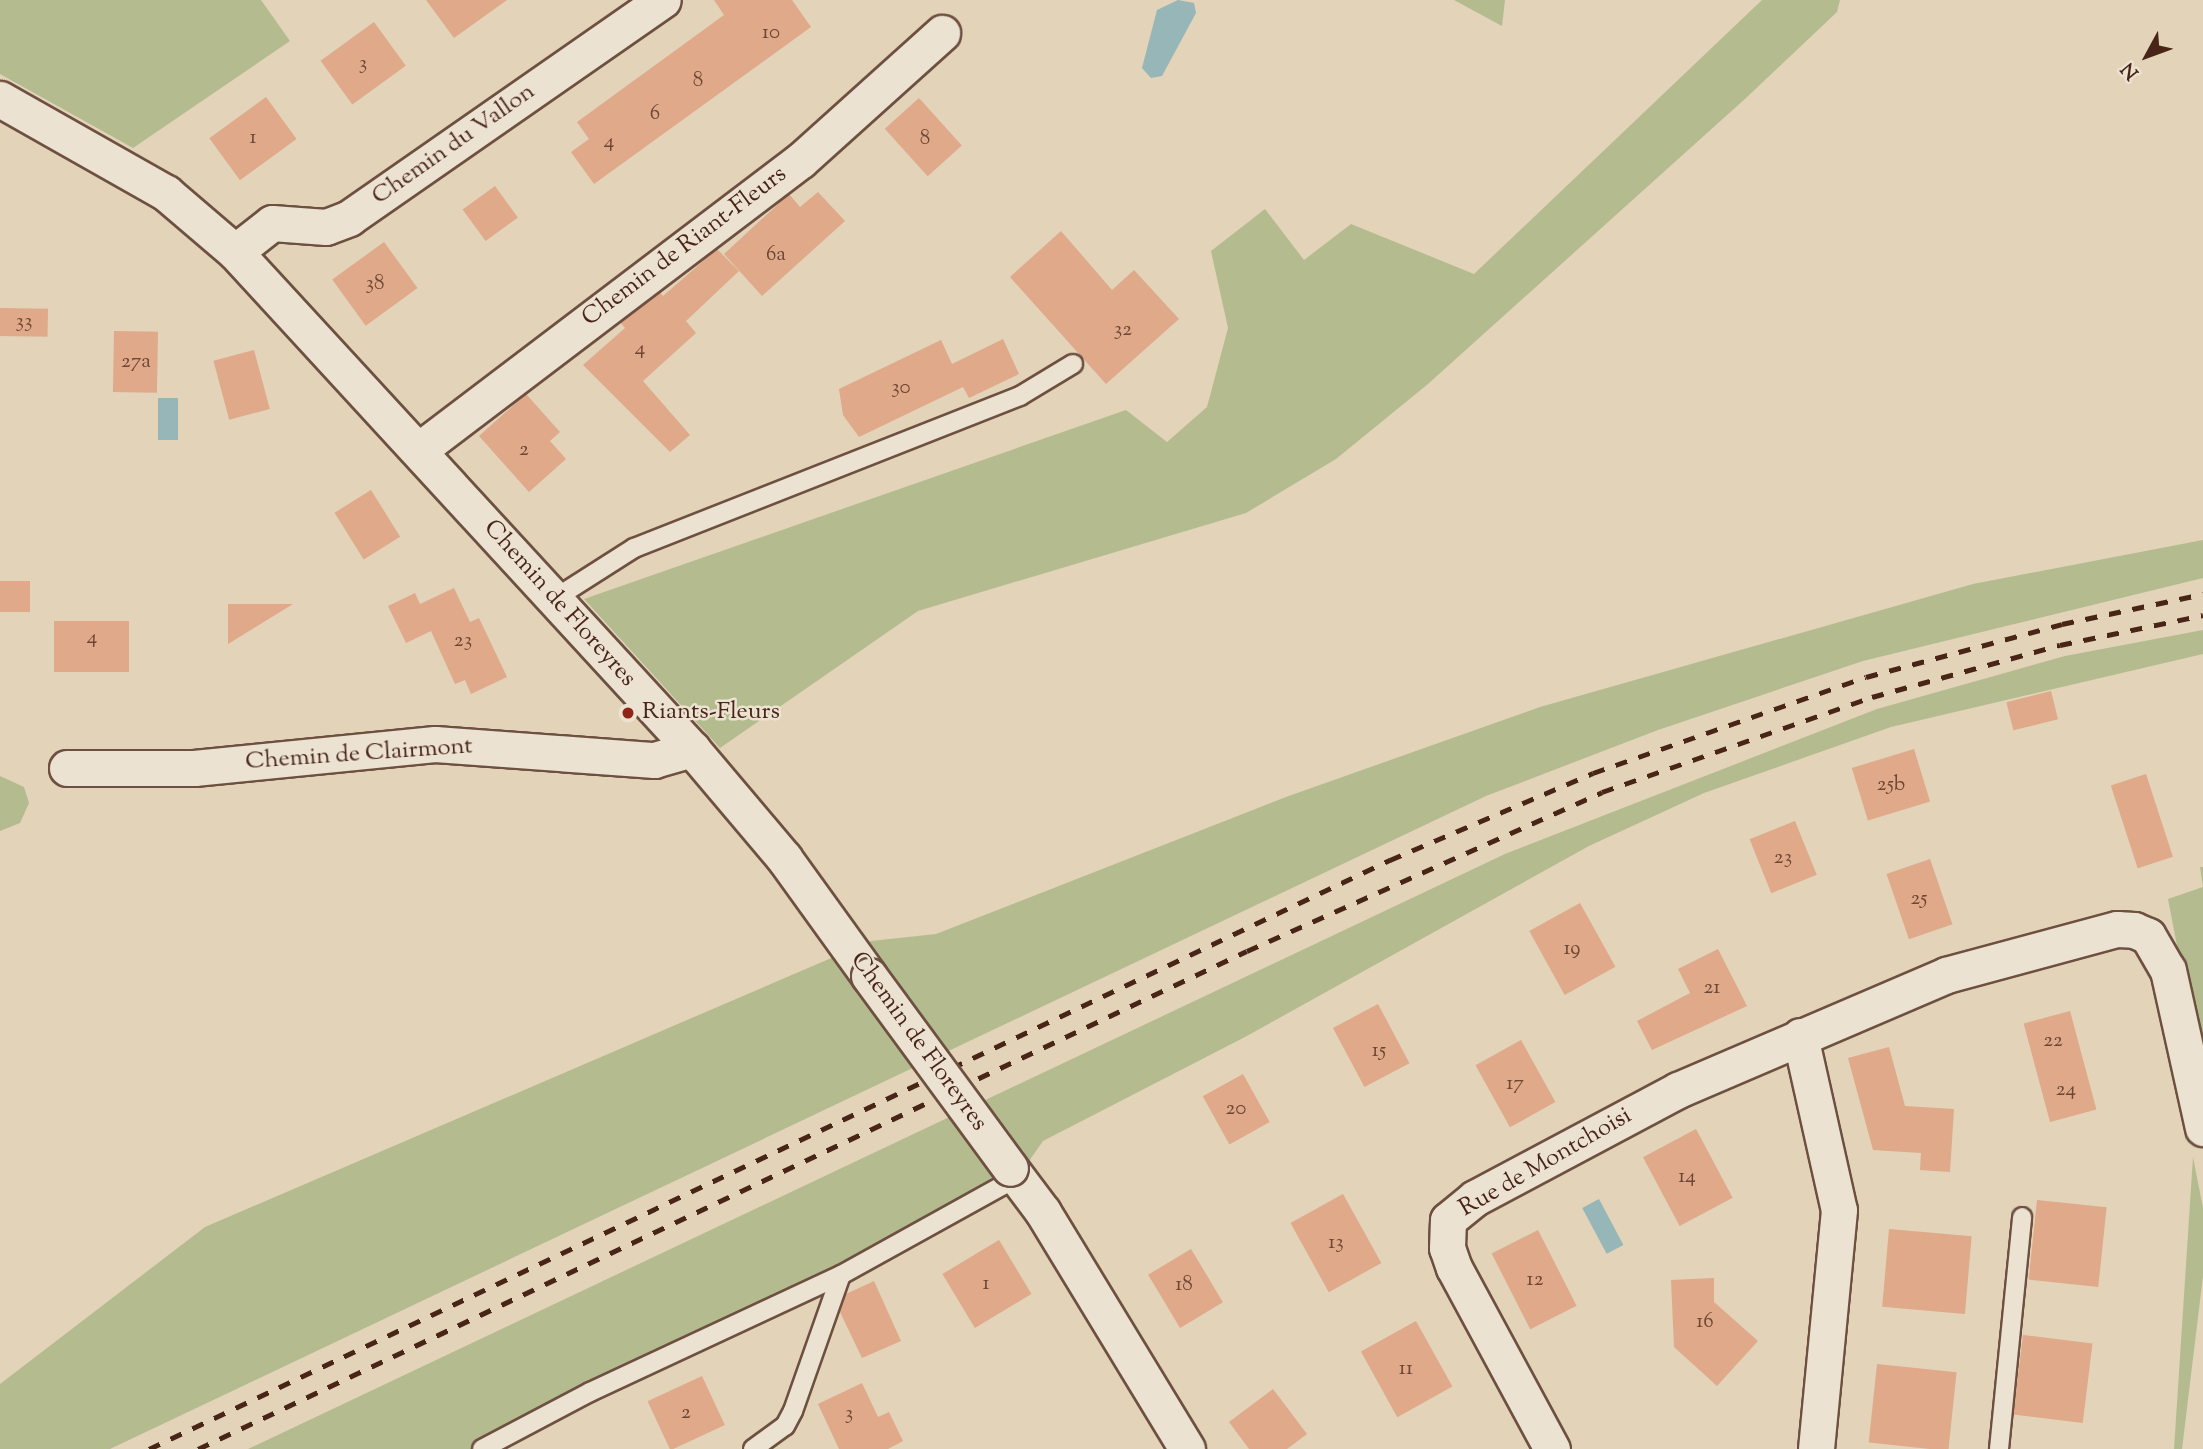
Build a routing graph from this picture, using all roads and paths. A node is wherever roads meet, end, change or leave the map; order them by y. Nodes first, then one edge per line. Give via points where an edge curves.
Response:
1 (663, 0) edge
2 (942, 33) dead end
3 (0, 99) edge
4 (235, 252) junction
5 (1073, 364) dead end
6 (419, 450) junction
7 (554, 599) junction
8 (692, 749) junction
9 (67, 768) dead end
10 (1800, 1035) junction
11 (2203, 1128) edge
12 (1014, 1172) junction
13 (2022, 1217) dead end
14 (841, 1275) junction
15 (482, 1449) edge
16 (753, 1449) edge
17 (1187, 1449) edge
18 (1552, 1449) edge
19 (1816, 1449) edge
20 (1999, 1449) edge

1 - 4 street, Chemin du Vallon via 349,218 326,227 272,223
2 - 6 street, Chemin de Riant-Fleurs via 802,159
3 - 4 street, Chemin de Floreyres via 166,193
4 - 6 street, Chemin de Floreyres
5 - 7 lane via 1020,396 634,548
6 - 7 street, Chemin de Floreyres
7 - 8 street, Chemin de Floreyres
8 - 9 street, Chemin de Clairmont via 654,760 435,744 194,768
8 - 12 street, Chemin de Floreyres, bridge via 784,858
10 - 11 street, Rue de Montchoisi via 1946,975 2117,929 2134,930 2148,936 2168,970
10 - 18 street, Rue de Montchoisi via 1643,1108 1475,1198 1448,1220 1447,1248 1454,1268
10 - 19 street via 1839,1210
12 - 14 lane
12 - 17 street, Chemin de Floreyres
13 - 20 lane
14 - 15 lane via 590,1392
14 - 16 lane via 793,1412 785,1426

